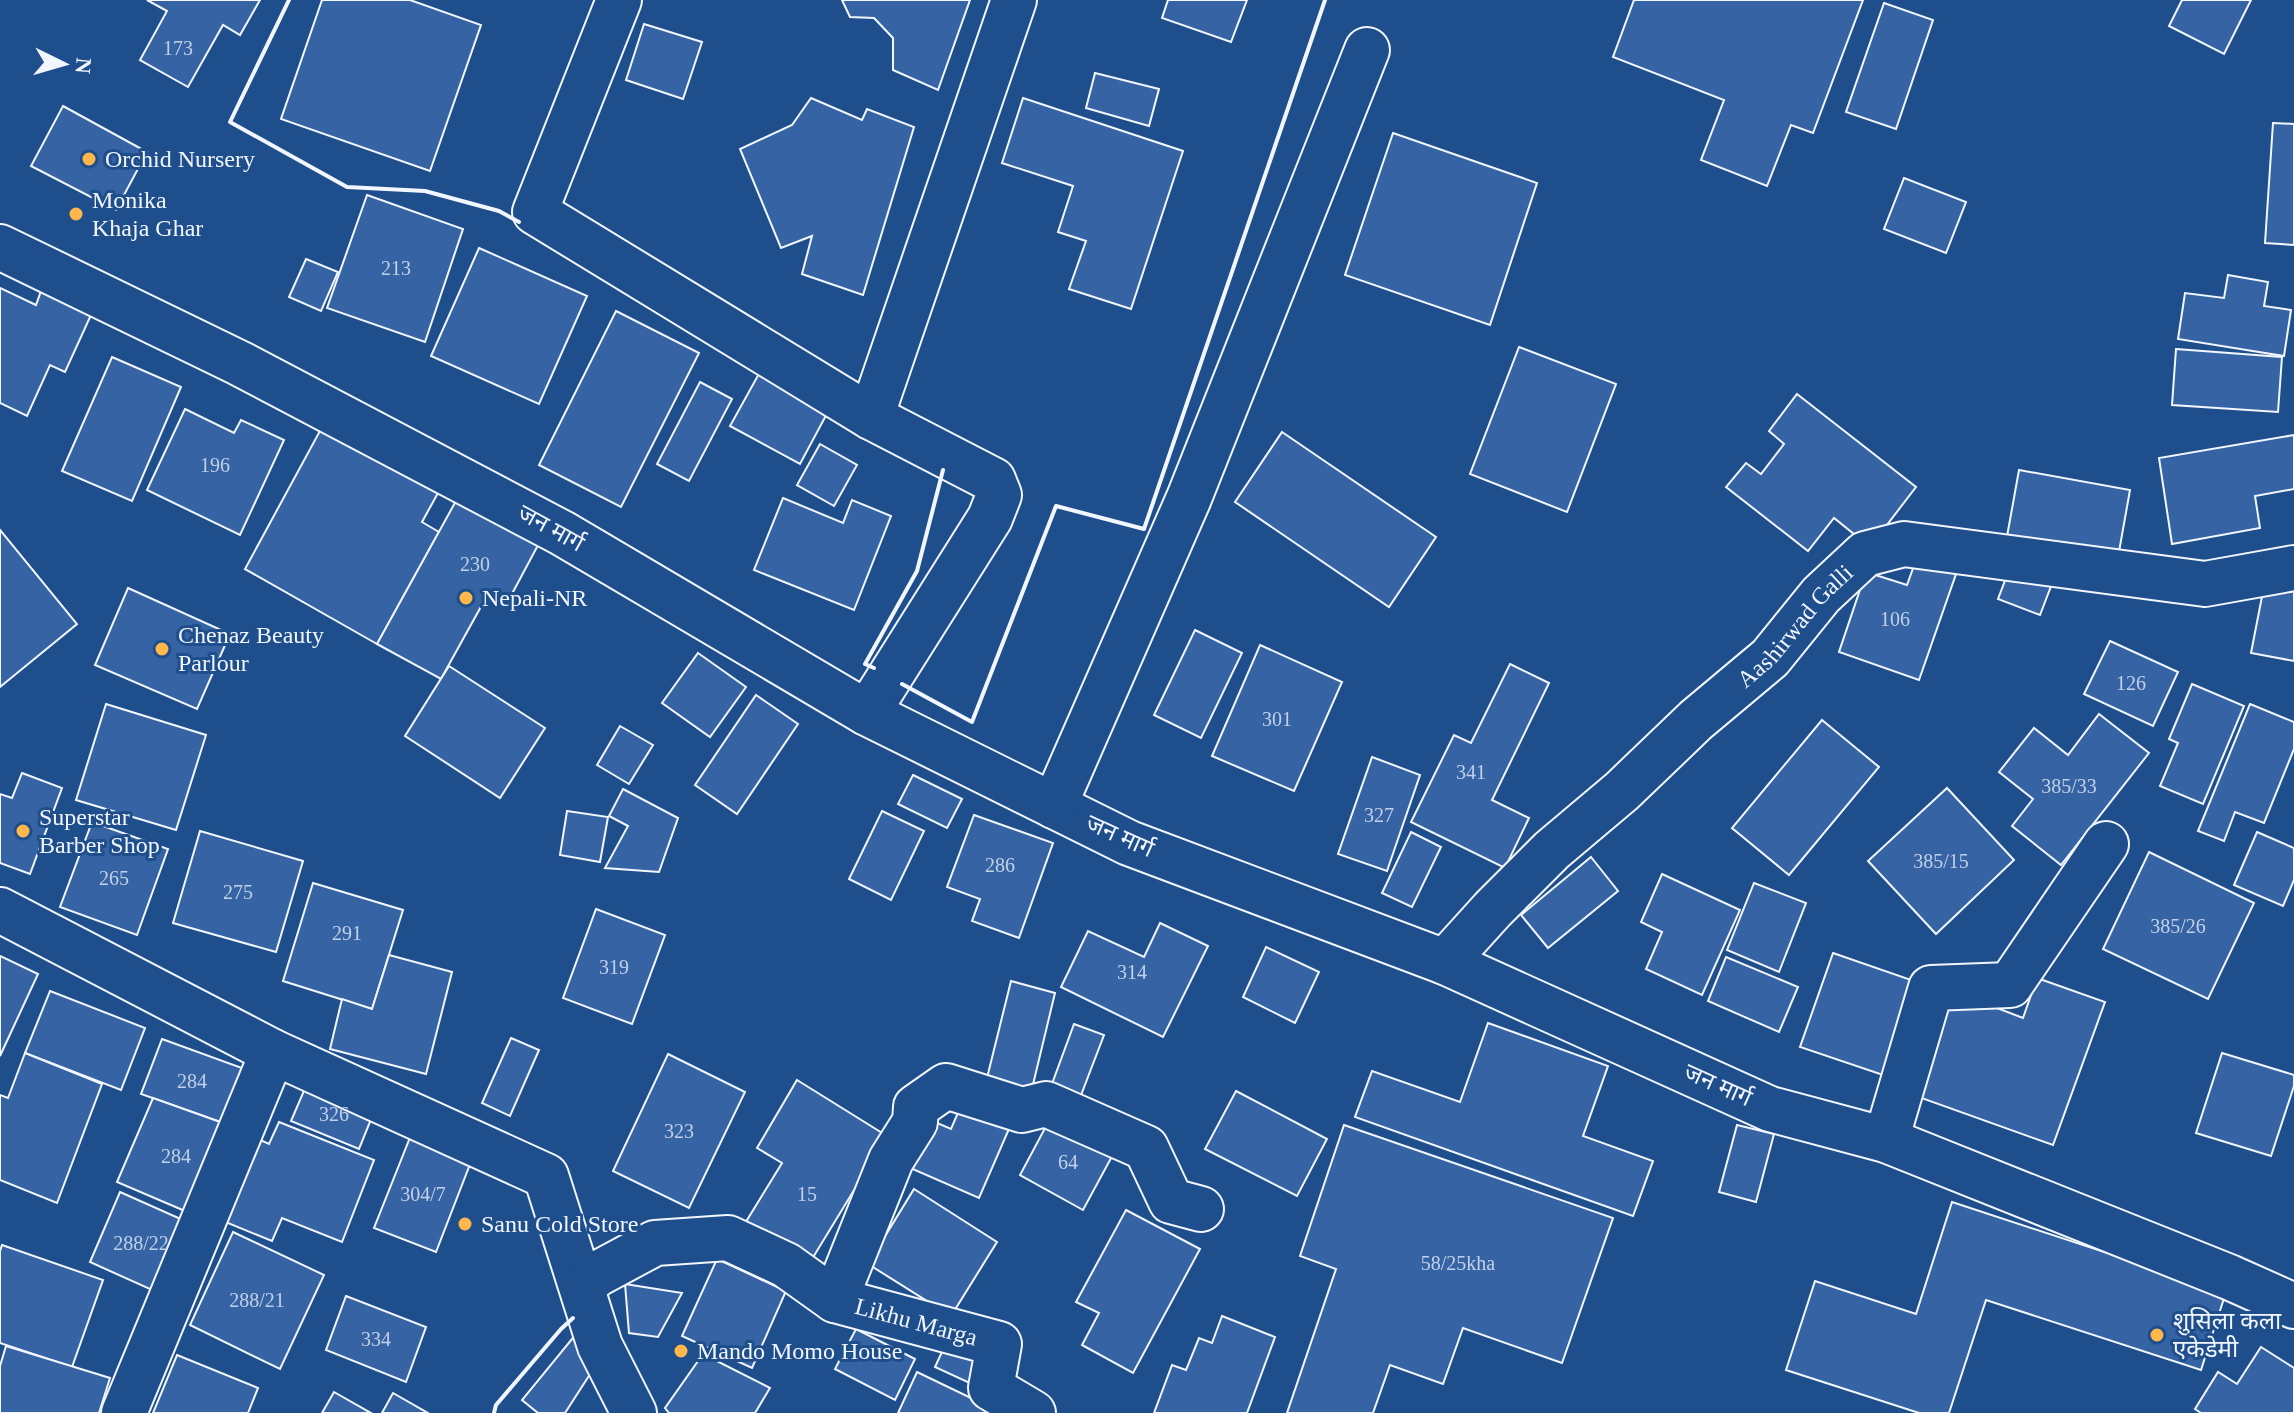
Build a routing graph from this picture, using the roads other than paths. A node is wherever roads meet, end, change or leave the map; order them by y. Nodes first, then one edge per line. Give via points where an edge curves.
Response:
1 (619, 0) edge
2 (1014, 0) edge
3 (1367, 50) dead end
4 (0, 247) edge
5 (871, 417) junction
6 (2294, 568) edge
7 (867, 713) junction
8 (1054, 806) junction
9 (2106, 844) dead end
10 (0, 910) edge
11 (1445, 962) junction
12 (273, 1052) junction
13 (1886, 1140) junction
14 (1201, 1209) dead end
15 (582, 1285) junction
16 (835, 1300) junction
17 (2294, 1306) edge
18 (124, 1413) edge
19 (634, 1413) edge
20 (1033, 1413) edge

1 - 5 street via 535,212
2 - 5 street
3 - 8 street via 1189,498
4 - 7 street, जन मार्ग via 239,363 562,533
5 - 7 street via 993,480 999,495 990,518
6 - 11 street, Aashirwad Galli via 2205,584 1904,544 1865,554 1821,595 1770,658 1552,850
7 - 8 street, जन मार्ग
8 - 11 street, जन मार्ग via 1129,843
9 - 13 street via 2010,985 1931,988
10 - 12 street
11 - 13 street, जन मार्ग via 1770,1109
12 - 15 street via 546,1176
12 - 18 street
13 - 17 street, जन मार्ग
14 - 16 street via 1171,1201 1146,1148 1046,1104 1022,1110 946,1086 916,1107 915,1122 891,1160
15 - 16 street via 655,1243 728,1238 786,1265
15 - 19 street via 600,1346
16 - 20 street, Likhu Marga via 999,1344 991,1388

